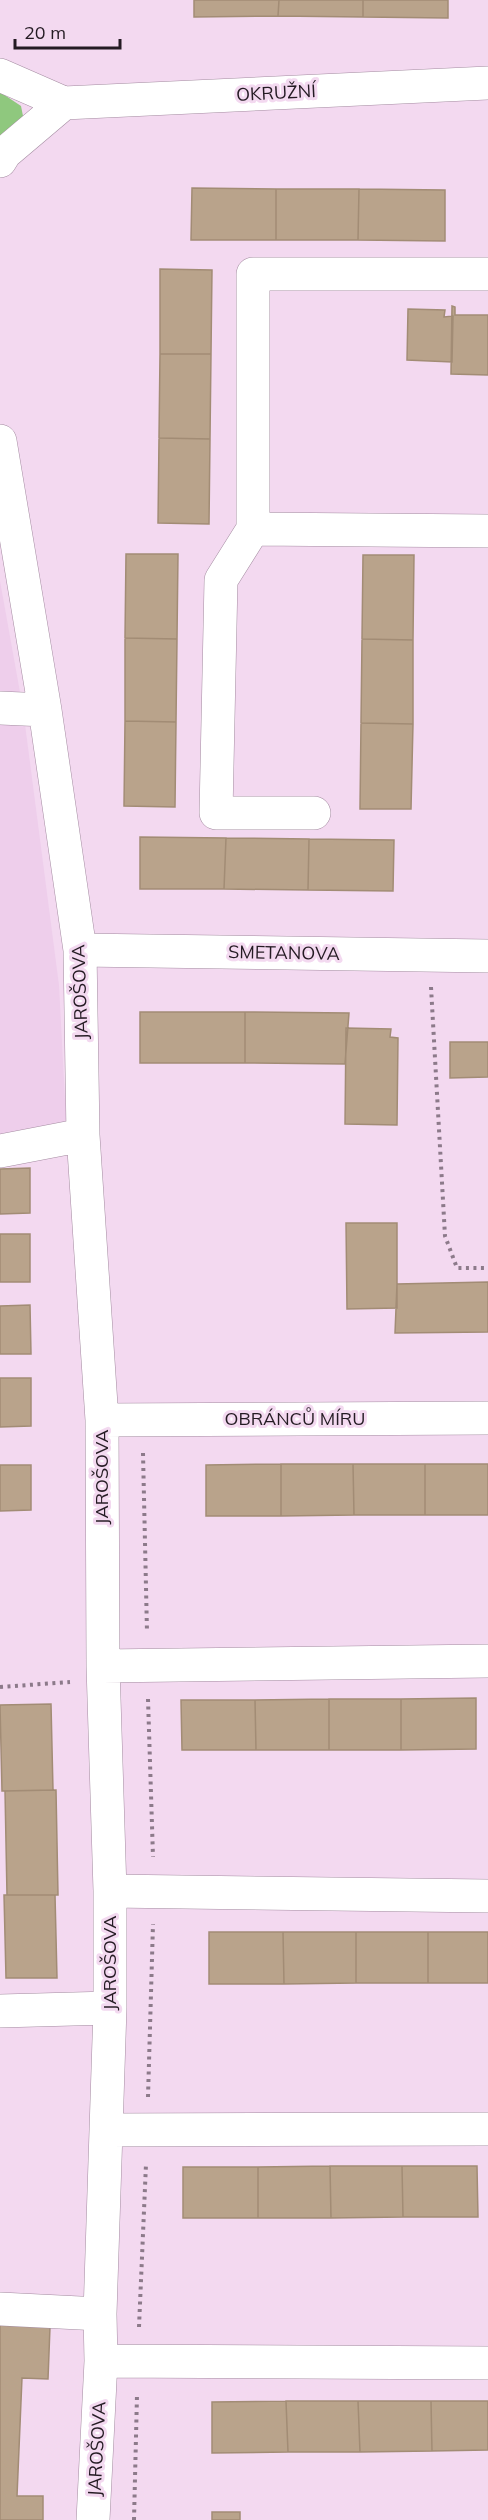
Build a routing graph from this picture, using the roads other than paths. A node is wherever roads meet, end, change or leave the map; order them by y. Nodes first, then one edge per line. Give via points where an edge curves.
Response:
1 (0, 75) edge
2 (488, 83) edge
3 (64, 103) junction
4 (0, 161) edge
5 (488, 274) edge
6 (0, 441) edge
7 (253, 529) junction
8 (488, 531) edge
9 (0, 708) edge
10 (45, 711) junction
11 (314, 813) dead end
12 (80, 950) junction
13 (488, 956) edge
14 (83, 1135) junction
15 (0, 1150) edge
16 (488, 1418) edge
17 (102, 1420) junction
18 (488, 1661) edge
19 (104, 1673) junction
20 (110, 1891) junction
21 (488, 1896) edge
22 (110, 2008) junction
23 (0, 2011) edge
24 (488, 2129) edge
25 (106, 2130) junction
26 (0, 2309) edge
27 (100, 2314) junction
28 (101, 2361) junction
29 (488, 2363) edge
30 (93, 2520) edge

1 - 3 street, OKRUŽNÍ
2 - 3 street, OKRUŽNÍ
3 - 4 street via 4,153
5 - 7 street via 253,274
6 - 10 street, JAROŠOVA
7 - 8 street
7 - 11 street via 220,580 216,813
9 - 10 street
10 - 12 street, JAROŠOVA
12 - 13 street, SMETANOVA
12 - 14 street, JAROŠOVA
14 - 15 street
14 - 17 street, JAROŠOVA
16 - 17 street, OBRÁNCŮ MÍRU
17 - 19 street, JAROŠOVA
18 - 19 street
19 - 20 street, JAROŠOVA
20 - 21 street
20 - 22 street, JAROŠOVA
22 - 23 street
22 - 25 street, JAROŠOVA
24 - 25 street
25 - 27 street, JAROŠOVA
26 - 27 street
27 - 28 street, JAROŠOVA
28 - 29 street
28 - 30 street, JAROŠOVA

